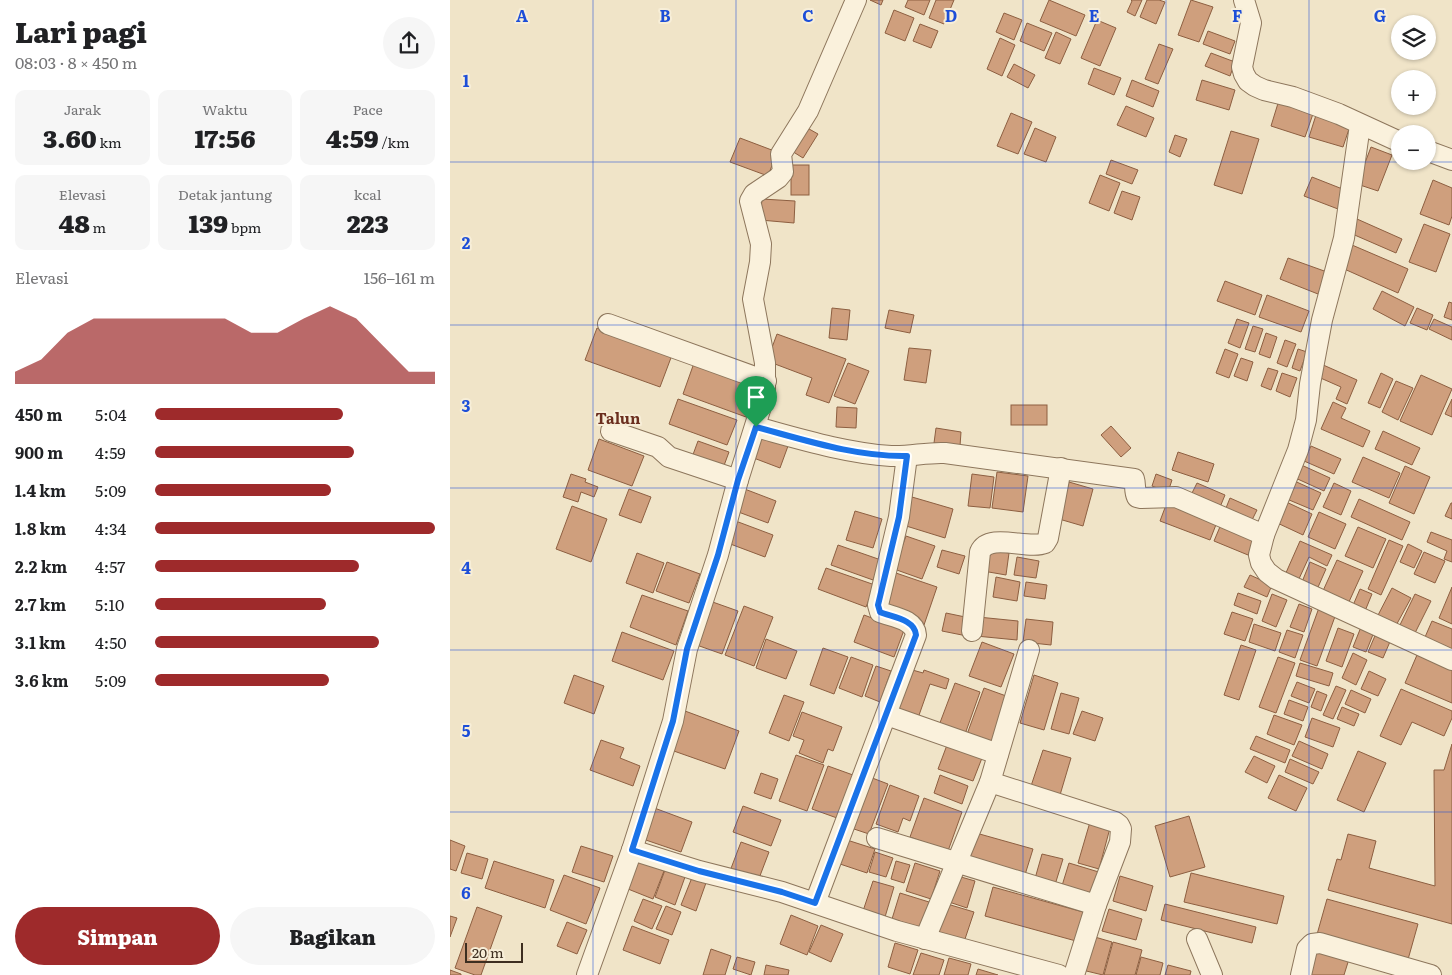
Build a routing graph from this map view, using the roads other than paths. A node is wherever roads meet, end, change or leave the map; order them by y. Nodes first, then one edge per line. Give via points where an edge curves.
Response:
1 (856, 0) edge
2 (1244, 0) edge
3 (1360, 125) junction
4 (1391, 138) edge
5 (1436, 154) edge
6 (1452, 160) edge
7 (608, 324) dead end
8 (766, 381) junction
9 (756, 427) junction
10 (611, 431) dead end
11 (907, 456) junction
12 (1061, 468) junction
13 (738, 480) junction
14 (1264, 535) junction
15 (972, 631) dead end
16 (1029, 650) dead end
17 (1452, 660) edge
18 (887, 715) junction
19 (998, 754) junction
20 (990, 782) junction
21 (878, 838) dead end
22 (632, 850) junction
23 (956, 862) junction
24 (815, 903) junction
25 (1096, 906) junction
26 (925, 939) junction
27 (1197, 939) dead end
28 (587, 975) edge
29 (1059, 975) edge
30 (1074, 975) edge
31 (1212, 975) edge
32 (1301, 975) edge
33 (1431, 975) edge

1 - 8 street via 808,111 781,154 782,172 750,200 761,244 753,299
2 - 3 street via 1250,23 1242,67 1248,81 1264,90 1339,114
3 - 4 street
3 - 14 street via 1344,238 1322,320 1306,420 1298,450
5 - 6 street
7 - 8 street
8 - 9 street
9 - 11 street via 825,445
9 - 13 street
10 - 13 street via 658,447 669,457
11 - 12 street via 945,453
11 - 18 street via 899,517 878,605 880,612 909,622 916,635
12 - 14 street via 1134,479 1137,497 1176,496
12 - 15 street via 1045,543 991,542 982,548
13 - 22 street via 718,555 687,649 673,721
14 - 17 street via 1259,555 1261,563 1276,579
16 - 19 street
18 - 19 street
18 - 24 street
19 - 20 street
20 - 23 street
20 - 25 street via 1119,825 1120,842
21 - 23 street
22 - 24 street
22 - 28 street
23 - 25 street
23 - 26 street
24 - 26 street
25 - 30 street
26 - 29 street
27 - 31 street
32 - 33 street via 1307,949 1320,943

